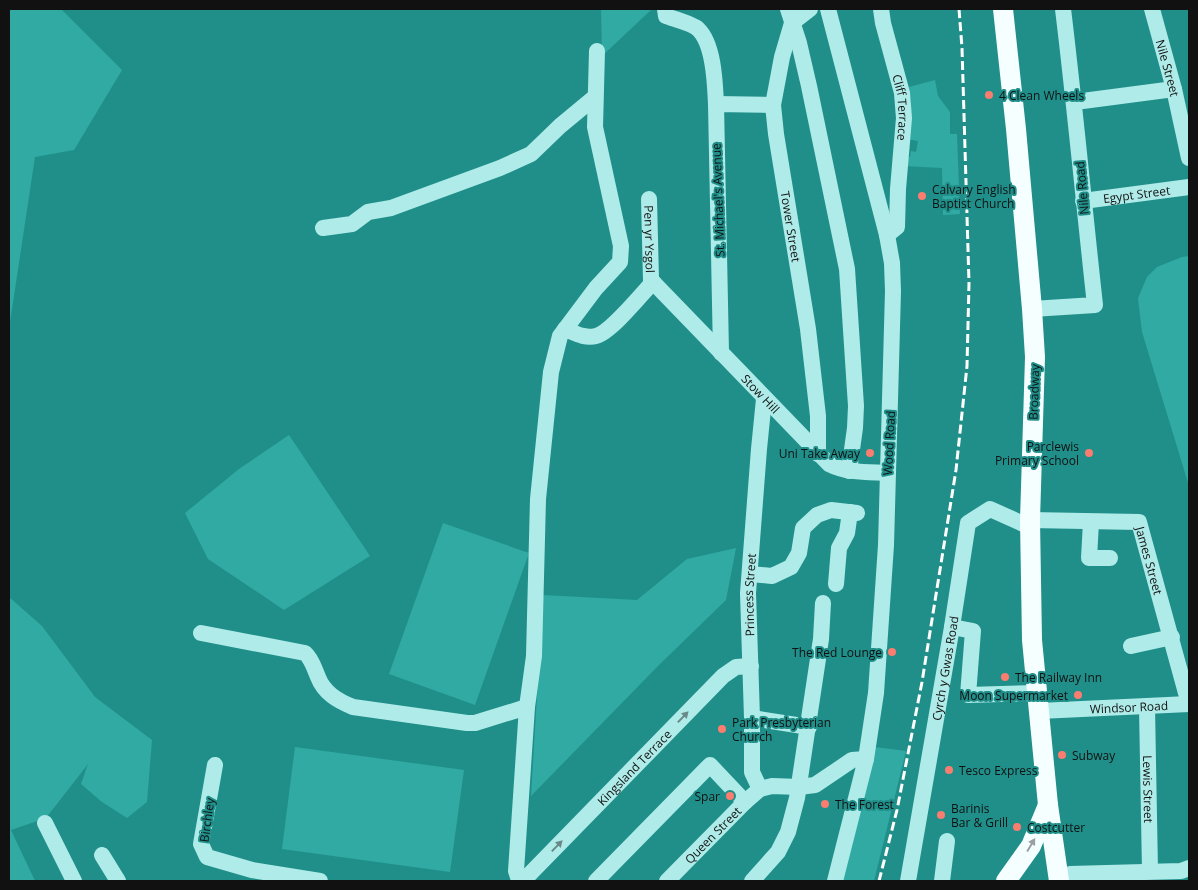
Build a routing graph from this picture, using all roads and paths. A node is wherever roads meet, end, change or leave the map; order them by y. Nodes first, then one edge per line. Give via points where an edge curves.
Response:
1 (810, 9) edge
2 (828, 9) edge
3 (881, 9) edge
4 (1003, 9) edge
5 (1007, 9) edge
6 (1063, 9) edge
7 (1152, 9) edge
8 (665, 12) edge
9 (790, 16) edge
10 (597, 51) dead end
11 (1174, 89) junction
12 (595, 97) junction
13 (1074, 102) junction
14 (716, 104) junction
15 (773, 105) junction
16 (1189, 158) edge
17 (1189, 187) edge
18 (649, 199) dead end
19 (1083, 201) junction
20 (323, 228) dead end
21 (887, 235) junction
22 (652, 281) junction
23 (1032, 309) junction
24 (565, 329) junction
25 (721, 353) junction
26 (764, 399) junction
27 (818, 454) junction
28 (849, 471) junction
29 (886, 473) junction
30 (1091, 522) junction
31 (1030, 524) junction
32 (1110, 558) dead end
33 (750, 574) junction
34 (836, 584) dead end
35 (823, 603) dead end
36 (952, 627) junction
37 (201, 633) dead end
38 (1172, 637) junction
39 (1131, 646) dead end
40 (751, 666) junction
41 (1038, 702) junction
42 (1189, 704) edge
43 (527, 707) junction
44 (1147, 707) junction
45 (752, 718) junction
46 (808, 727) junction
47 (866, 759) junction
48 (215, 765) dead end
49 (799, 787) junction
50 (760, 789) junction
51 (745, 802) junction
52 (1048, 806) junction
53 (45, 823) dead end
54 (947, 841) dead end
55 (102, 855) dead end
56 (1189, 868) edge
57 (1150, 871) junction
58 (249, 875) edge
59 (1065, 878) edge
60 (74, 881) edge
61 (118, 881) edge
62 (320, 881) edge
63 (523, 881) edge
64 (596, 881) edge
65 (667, 881) edge
66 (752, 881) edge
67 (836, 881) edge
68 (908, 881) edge
69 (942, 881) edge
70 (1006, 881) edge

1 - 9 street
2 - 21 street, Wood Road
3 - 21 street, Cliff Terrace via 902,93 904,118 897,227
4 - 5 street
4 - 23 main road, Broadway
6 - 13 street, Nile Road
7 - 11 street, Nile Street
8 - 14 street, St. Michael's Avenue via 698,28 707,42
9 - 15 street, Tower Street
9 - 28 street via 809,86 847,269 856,406
10 - 12 street
11 - 13 street
11 - 16 street, Nile Street
12 - 20 street via 531,154 391,208 368,212 352,224
12 - 24 street via 595,127 621,246 620,262
13 - 19 street, Nile Road
14 - 15 street
14 - 25 street, St. Michael's Avenue
15 - 27 street, Tower Street via 808,329 818,416
17 - 19 street, Egypt Street
18 - 22 street, Pen yr Ysgol
19 - 23 street, Nile Road via 1095,305
21 - 29 street, Wood Road via 893,292
22 - 24 street via 608,330 598,336 588,337
22 - 25 street, Stow Hill
23 - 31 main road, Broadway via 1035,357
24 - 43 street via 560,336 551,372 538,499 534,656
25 - 26 street, Stow Hill
26 - 27 street, Stow Hill
26 - 33 street, Princess Street
27 - 28 street, Stow Hill via 829,464
28 - 29 street, Stow Hill
29 - 47 street, Wood Road via 886,545 876,693
30 - 31 street, James Street
30 - 32 street via 1089,558
30 - 38 street, James Street via 1139,522
31 - 36 street, Cyrch y Gwas Road via 990,509 968,523
31 - 41 main road, Broadway via 1032,640
33 - 34 street via 772,576 791,567 799,553 803,528 817,515 831,510 854,513 839,548
33 - 40 street, Princess Street
35 - 46 street
36 - 41 street, Windsor Road via 973,631 968,695
36 - 68 street, Cyrch y Gwas Road
37 - 43 street via 305,653 328,692 353,707 467,723
38 - 39 street
38 - 42 street, James Street
40 - 45 street, Princess Street
63 -> 40 street, Kingsland Terrace via 723,676 736,667
41 - 44 street, Windsor Road
41 - 52 main road, Broadway
42 - 44 street, Windsor Road
43 - 63 street via 516,871
44 - 57 street, Lewis Street
45 - 46 street
45 - 50 street, Princess Street via 752,772
46 - 49 street
47 - 49 street via 852,760 815,784
47 - 67 street, Wood Road
48 - 58 street, Birchley via 202,844 207,858
49 - 50 street
49 - 66 street via 788,832 778,852
50 - 51 street, Queen Street
51 - 64 street via 710,766
51 - 65 street, Queen Street
52 - 59 main road, Broadway
70 -> 52 main road via 1031,846
53 - 60 street
54 - 69 street
55 - 61 street
56 - 57 street
57 - 59 street
58 - 62 street

